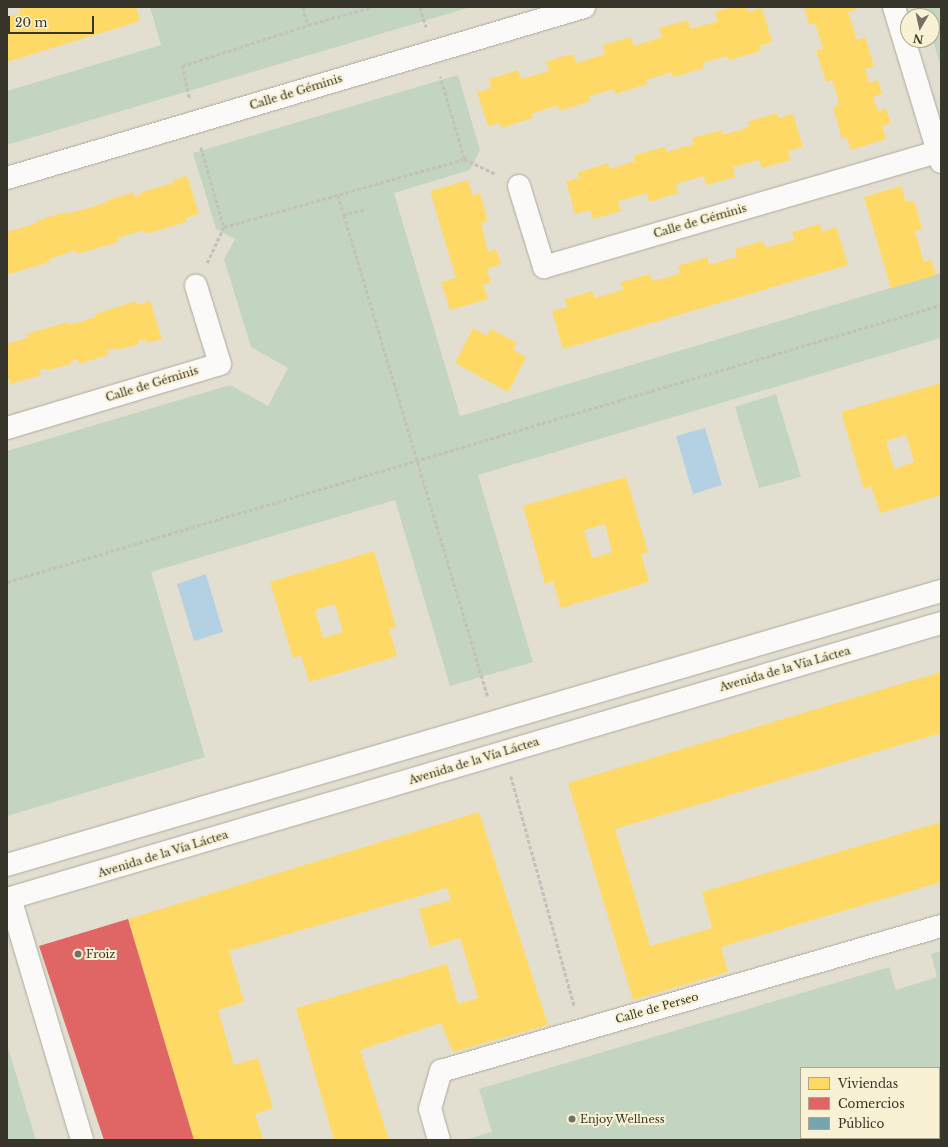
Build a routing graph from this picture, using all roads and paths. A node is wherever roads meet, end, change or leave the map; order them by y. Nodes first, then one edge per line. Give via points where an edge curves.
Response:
1 (303, 7) edge
2 (372, 7) edge
3 (420, 7) edge
4 (584, 7) edge
5 (894, 7) edge
6 (308, 25) junction
7 (433, 52) junction
8 (194, 123) junction
9 (939, 157) edge
10 (464, 159) junction
11 (7, 178) edge
12 (519, 186) joint
13 (338, 195) junction
14 (364, 210) dead end
15 (344, 215) junction
16 (224, 227) junction
17 (196, 286) joint
18 (941, 305) edge
19 (7, 428) edge
20 (417, 460) junction
21 (7, 582) edge
22 (941, 591) edge
23 (941, 624) edge
24 (495, 722) junction
25 (504, 752) junction
26 (7, 865) edge
27 (8, 898) edge
28 (941, 926) edge
29 (581, 1029) junction
30 (82, 1140) edge
31 (439, 1140) edge

1 - 6 path
2 - 6 path
3 - 7 path
4 - 7 street, Calle de Géminis
5 - 9 street, Calle de Géminis
6 - 8 path via 182,66
7 - 8 street, Calle de Géminis
7 - 10 path
8 - 11 street, Calle de Géminis
8 - 16 path
9 - 12 street, Calle de Géminis via 544,267
10 - 12 path
10 - 13 path
13 - 15 path
13 - 16 path
14 - 15 path
15 - 20 path
16 - 17 path
17 - 19 street, Calle de Géminis via 220,364
18 - 20 path
20 - 21 path
20 - 24 path
22 - 24 street
23 - 25 street, Avenida de la Vía Láctea
24 - 26 street
25 - 27 street, Avenida de la Vía Láctea
25 - 29 path
27 - 30 street
28 - 29 street, Calle de Perseo
29 - 31 street, Calle de Perseo via 441,1071 430,1109

